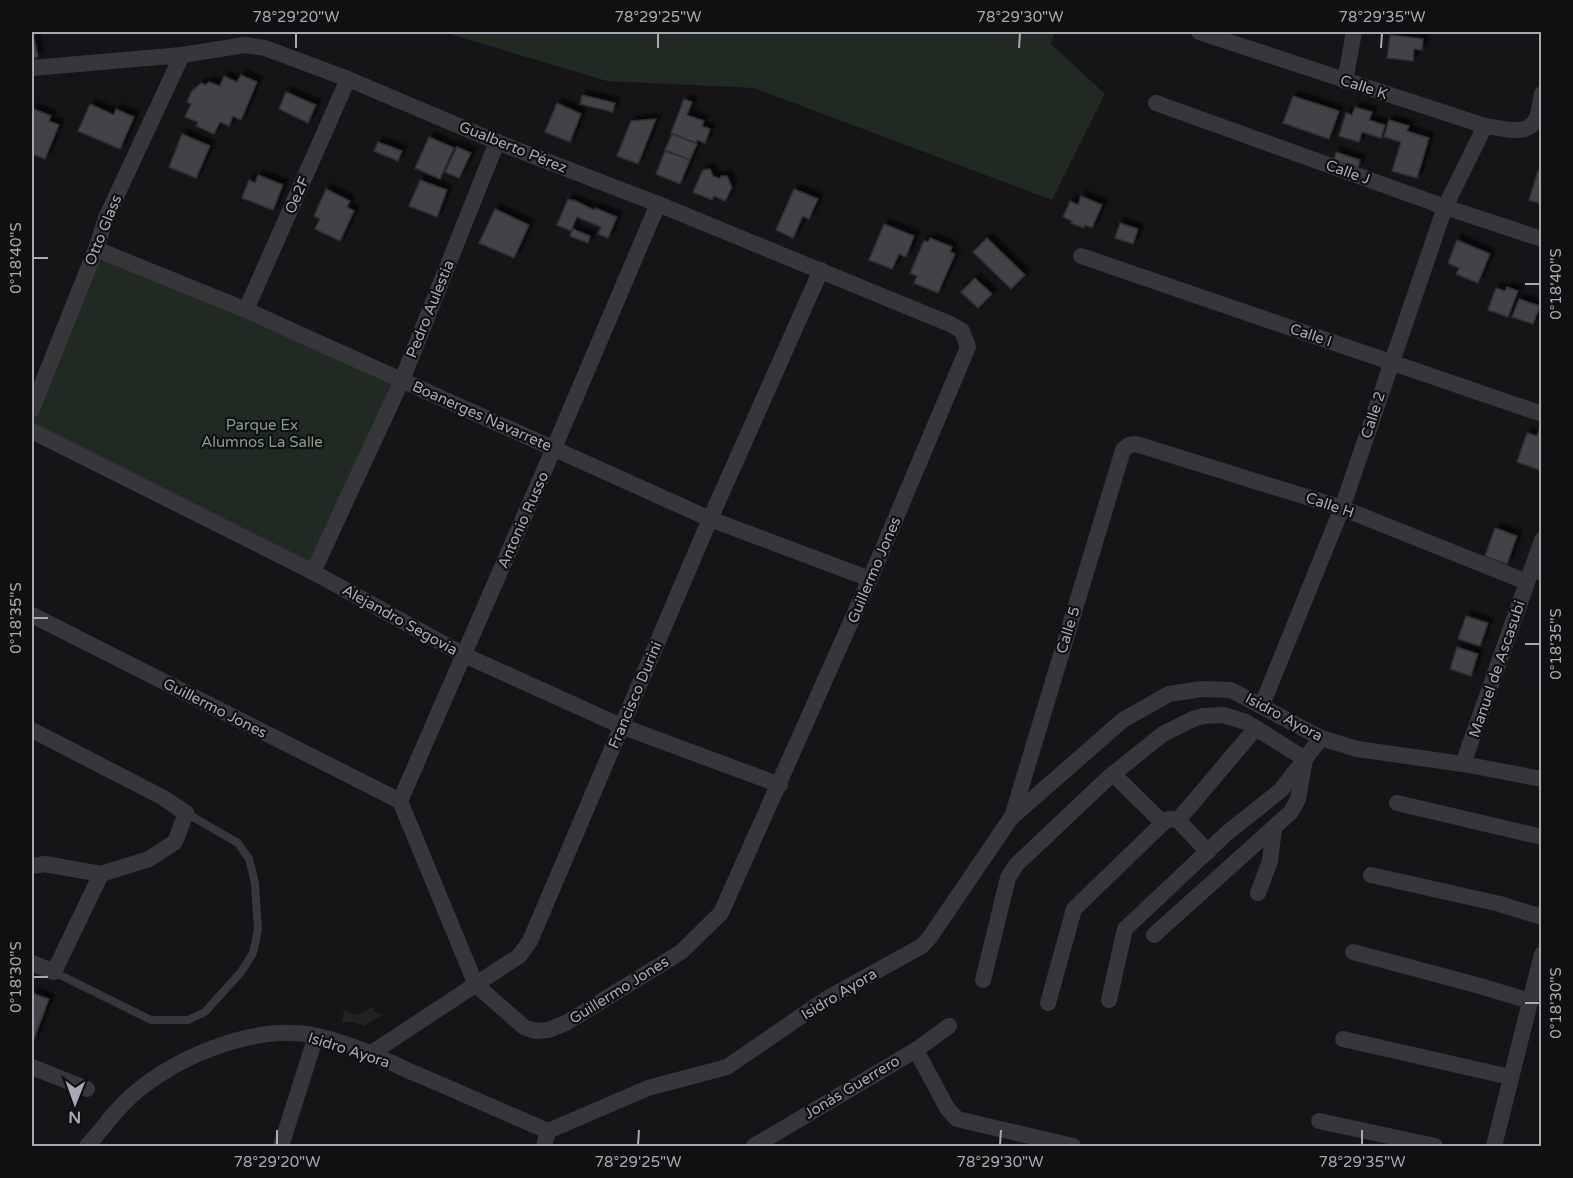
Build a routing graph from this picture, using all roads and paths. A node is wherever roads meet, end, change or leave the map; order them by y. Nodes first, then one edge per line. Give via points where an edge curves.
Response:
1 (1199, 32) edge
2 (1354, 32) edge
3 (182, 55) junction
4 (32, 68) edge
5 (348, 79) junction
6 (1345, 81) junction
7 (1542, 94) edge
8 (1156, 102) dead end
9 (1485, 126) junction
10 (497, 142) junction
11 (658, 204) junction
12 (1444, 207) junction
13 (1542, 239) edge
14 (96, 249) junction
15 (1081, 256) dead end
16 (821, 270) junction
17 (246, 310) junction
18 (968, 347) joint
19 (1391, 362) junction
20 (402, 380) junction
21 (32, 409) edge
22 (1542, 414) edge
23 (32, 431) edge
24 (1129, 445) joint
25 (554, 448) junction
26 (1342, 508) junction
27 (710, 519) junction
28 (1542, 540) edge
29 (313, 572) junction
30 (1533, 577) edge
31 (870, 579) junction
32 (32, 615) edge
33 (464, 655) junction
34 (1262, 705) junction
35 (621, 726) junction
36 (1256, 728) junction
37 (32, 730) edge
38 (1321, 738) junction
39 (1305, 759) junction
40 (1463, 764) junction
41 (1113, 774) junction
42 (1542, 779) edge
43 (780, 785) junction
44 (400, 801) junction
45 (1397, 803) dead end
46 (186, 813) junction
47 (1011, 818) junction
48 (1171, 821) junction
49 (1274, 828) junction
50 (1542, 837) edge
51 (1208, 852) junction
52 (32, 866) edge
53 (101, 874) junction
54 (1371, 875) dead end
55 (1258, 893) dead end
56 (1542, 917) edge
57 (1154, 935) dead end
58 (1353, 952) dead end
59 (1542, 954) edge
60 (32, 963) edge
61 (54, 972) junction
62 (1539, 977) edge
63 (983, 980) dead end
64 (476, 985) junction
65 (1110, 1000) dead end
66 (1530, 1001) junction
67 (1048, 1003) dead end
68 (949, 1026) dead end
69 (316, 1036) junction
70 (1343, 1038) dead end
71 (916, 1050) junction
72 (370, 1054) junction
73 (32, 1067) edge
74 (1510, 1077) junction
75 (87, 1089) dead end
76 (1319, 1121) dead end
77 (546, 1139) edge
78 (87, 1146) edge
79 (281, 1146) edge
80 (754, 1146) edge
81 (1073, 1146) edge
82 (1435, 1146) edge
83 (1494, 1146) edge

1 - 6 street, Calle K
2 - 6 street
3 - 4 street, Gualberto Pérez
3 - 5 street, Gualberto Pérez via 245,45 265,48
3 - 14 street, Otto Glass via 106,218
5 - 10 street, Gualberto Pérez
5 - 17 street, Oe2F
6 - 9 street, Calle K
7 - 9 street, Calle K via 1531,127 1519,130
8 - 12 street, Calle J
9 - 12 street, Calle 2
10 - 11 street, Gualberto Pérez
10 - 20 street, Pedro Aulestia
11 - 16 street, Gualberto Pérez
11 - 25 street, Antonio Russo
12 - 13 street, Calle J
12 - 19 street, Calle 2
14 - 17 street, Boanerges Navarrete
14 - 21 street, Otto Glass
15 - 19 street, Calle I
16 - 18 street, Gualberto Pérez via 950,324 962,331
16 - 27 street, Francisco Durini
17 - 20 street, Boanerges Navarrete
18 - 31 street, Guillermo Jones
19 - 22 street, Calle I
19 - 26 street, Calle 2
20 - 25 street, Boanerges Navarrete
20 - 29 street, Pedro Aulestia
23 - 29 street, Alejandro Segovia
24 - 26 street, Calle H
24 - 47 street, Calle 5 via 1123,450
25 - 27 street, Boanerges Navarrete
25 - 33 street, Antonio Russo
26 - 30 street, Calle H
26 - 34 street, Calle 2
27 - 31 street, Boanerges Navarrete
27 - 35 street, Francisco Durini
28 - 30 street, Manuel de Ascasubi
29 - 33 street, Alejandro Segovia
30 - 40 street, Manuel de Ascasubi
31 - 43 street, Guillermo Jones
32 - 44 street, Guillermo Jones
33 - 35 street, Alejandro Segovia
33 - 44 street, Antonio Russo
34 - 38 street, Isidro Ayora
34 - 47 street, Isidro Ayora via 1231,690 1169,694 1123,720
35 - 43 street, Alejandro Segovia
35 - 64 street, Francisco Durini via 530,941 519,956
36 - 39 street
36 - 41 street via 1223,715 1193,719 1163,734
36 - 48 street
37 - 46 street
38 - 39 street
38 - 40 street, Isidro Ayora via 1357,749
39 - 49 street via 1295,807
39 - 51 street via 1281,790
40 - 42 street, Isidro Ayora
41 - 48 street
41 - 63 street via 1012,870
43 - 64 street, Guillermo Jones via 721,913 681,952 566,1023 548,1030 524,1027
44 - 64 street, Guillermo Jones
45 - 50 street
46 - 53 street via 175,842 149,859
46 - 61 lane via 238,843 249,859 258,930 253,953 241,972 205,1012 188,1020 151,1020
47 - 77 street, Isidro Ayora via 922,946 826,999 727,1067 648,1088
48 - 51 street
48 - 67 street via 1074,909
49 - 55 street via 1270,861
49 - 57 street
51 - 65 street via 1125,929
52 - 53 street via 45,864
53 - 61 street
54 - 56 street
58 - 66 street
59 - 62 street
60 - 61 street
62 - 66 street
64 - 72 street, Francisco Durini
66 - 74 street
68 - 71 street, Jonás Guerrero
69 - 72 street, Isidro Ayora
69 - 78 street, Isidro Ayora via 262,1035 189,1059 166,1071 123,1104
69 - 79 street
70 - 74 street
71 - 80 street, Jonás Guerrero
71 - 81 street via 957,1119
72 - 77 street, Isidro Ayora
73 - 75 street
74 - 83 street
76 - 82 street

